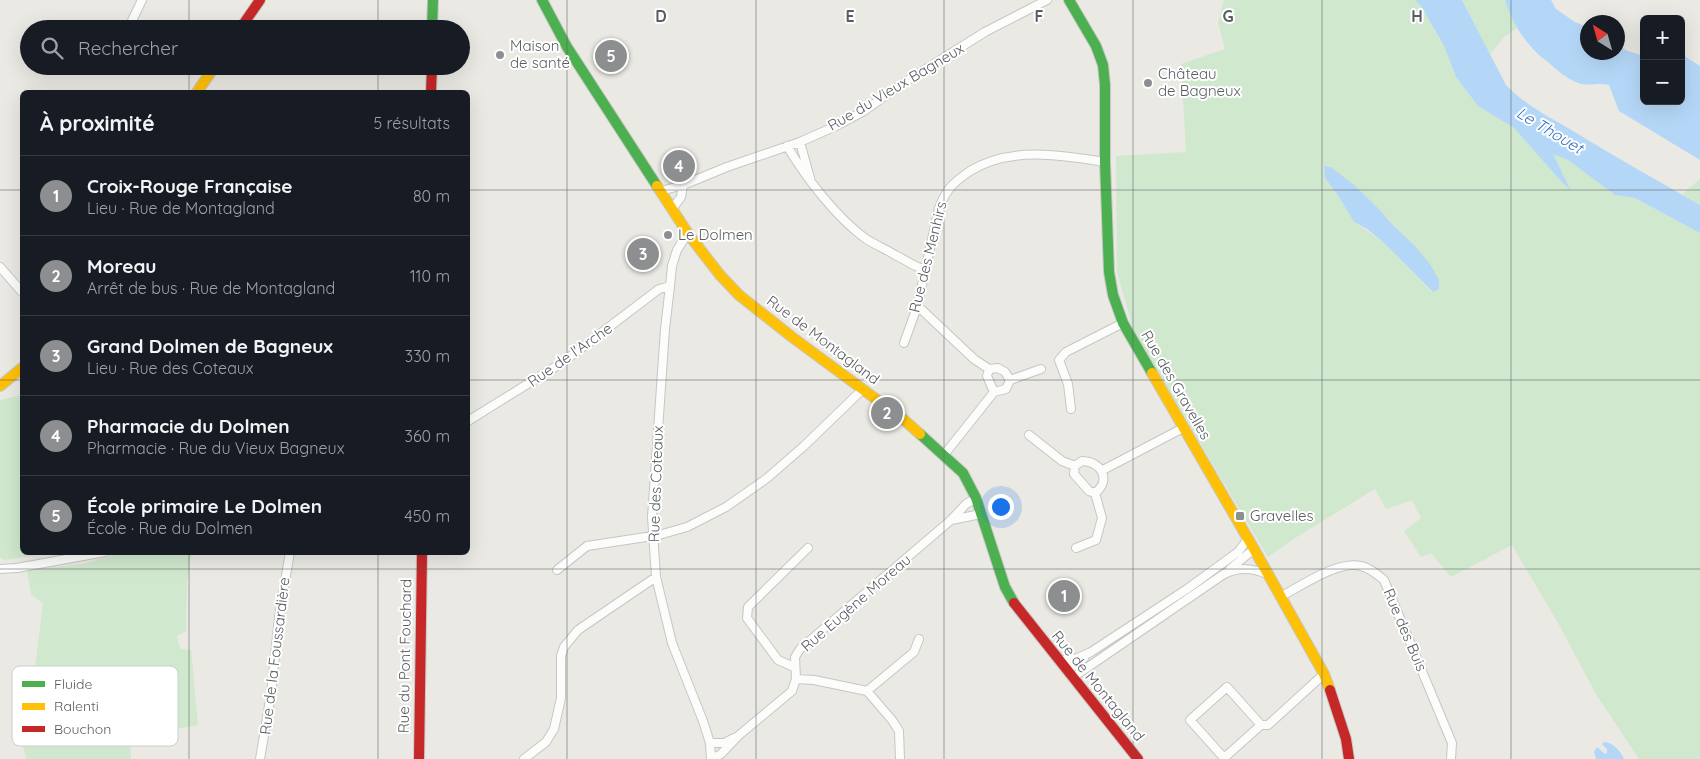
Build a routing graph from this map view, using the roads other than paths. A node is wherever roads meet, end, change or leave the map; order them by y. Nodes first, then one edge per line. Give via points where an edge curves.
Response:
1 (142, 0) edge
2 (260, 0) edge
3 (433, 0) edge
4 (542, 0) edge
5 (1048, 0) edge
6 (1070, 0) edge
7 (132, 20) edge
8 (246, 20) edge
9 (432, 20) edge
10 (209, 75) edge
11 (432, 75) edge
12 (198, 90) edge
13 (431, 90) edge
14 (800, 142) junction
15 (787, 146) junction
16 (1105, 162) junction
17 (810, 180) junction
18 (683, 185) junction
19 (661, 191) junction
20 (672, 209) junction
21 (689, 235) junction
22 (0, 267) edge
23 (924, 270) junction
24 (670, 286) junction
25 (20, 290) edge
26 (917, 307) junction
27 (1123, 323) junction
28 (904, 343) dead end
29 (989, 369) junction
30 (1042, 369) dead end
31 (20, 370) edge
32 (1010, 380) junction
33 (0, 386) edge
34 (863, 389) junction
35 (994, 392) junction
36 (1071, 409) dead end
37 (470, 420) edge
38 (1183, 428) junction
39 (1029, 435) dead end
40 (944, 455) junction
41 (1075, 466) junction
42 (1101, 471) junction
43 (1095, 493) junction
44 (976, 498) junction
45 (981, 514) junction
46 (951, 520) junction
47 (653, 536) junction
48 (1248, 539) junction
49 (808, 548) dead end
50 (1076, 548) dead end
51 (1254, 549) junction
52 (88, 555) edge
53 (289, 555) edge
54 (422, 555) edge
55 (0, 569) edge
56 (558, 570) dead end
57 (1224, 574) junction
58 (1268, 574) junction
59 (656, 577) junction
60 (1280, 597) junction
61 (919, 639) dead end
62 (1091, 652) junction
63 (1059, 661) junction
64 (794, 667) junction
65 (1324, 674) junction
66 (1069, 675) junction
67 (796, 679) junction
68 (867, 691) junction
69 (1261, 725) junction
70 (738, 736) junction
71 (710, 743) junction
72 (260, 759) edge
73 (419, 759) edge
74 (524, 759) edge
75 (711, 759) edge
76 (900, 759) edge
77 (1138, 759) edge
78 (1349, 759) edge
79 (1452, 759) edge

1 - 7 street
2 - 8 street
3 - 9 street
4 - 19 street, Rue de Montagland via 567,47
5 - 14 street, Rue du Vieux Bagneux via 985,32 864,111
6 - 16 street, Rue des Gravelles via 1103,65
10 - 12 street
11 - 13 street
14 - 15 street, Rue du Vieux Bagneux
14 - 17 street
15 - 17 street
15 - 18 street, Rue du Vieux Bagneux
16 - 23 street, Rue des Menhirs via 1040,154 992,160 976,168 953,183 944,194
16 - 27 street, Rue des Gravelles via 1109,272
17 - 23 street via 866,239
18 - 19 street, Rue du Vieux Bagneux
18 - 20 street via 681,197
19 - 20 street, Rue de Montagland
20 - 21 street, Rue de Montagland
21 - 24 street, Rue des Coteaux via 677,250
21 - 34 street, Rue de Montagland via 739,295
22 - 25 street
23 - 26 street, Rue des Menhirs
24 - 37 street, Rue de l'Arche via 659,289 564,362
24 - 47 street, Rue des Coteaux via 656,444
26 - 28 street, Rue des Menhirs
26 - 29 street
27 - 36 street via 1066,352 1059,360 1068,384
27 - 38 street, Rue des Gravelles
29 - 32 street via 998,368
29 - 35 street via 987,376
30 - 32 street
31 - 33 street
32 - 35 street via 1006,389
34 - 40 street, Rue de Montagland
34 - 47 street via 779,468 726,507 687,527
35 - 40 street
38 - 42 street
38 - 48 street, Rue des Gravelles
39 - 41 street via 1062,461
40 - 44 street, Rue de Montagland via 963,473
41 - 42 street via 1082,461 1090,461
41 - 43 street via 1074,474 1089,491
42 - 43 street via 1104,478 1101,489
43 - 50 street via 1102,518 1096,540
44 - 45 street, Rue de Montagland
44 - 46 street, Rue Eugène Moreau
45 - 46 street, Rue Eugène Moreau
45 - 63 street, Rue de Montagland via 1005,587 1014,604
46 - 64 street, Rue Eugène Moreau via 800,649
47 - 56 street via 587,546
47 - 59 street, Rue des Coteaux
48 - 51 street, Rue des Gravelles
48 - 62 street via 1238,552 1216,568
49 - 64 street via 748,607 747,618 778,660
51 - 57 street
51 - 58 street, Rue des Gravelles
52 - 55 street
53 - 72 street, Rue de la Foussardière
54 - 73 street, Rue du Pont Fouchard
57 - 58 street via 1236,569 1256,569
57 - 66 street
58 - 60 street, Rue des Gravelles
59 - 71 street, Rue des Coteaux via 672,643
59 - 74 street via 570,638 561,656 561,698 554,729 546,742
60 - 65 street, Rue des Gravelles
60 - 79 street, Rue des Buis via 1339,566 1360,566 1384,580 1452,743
61 - 68 street via 914,652
62 - 63 street
62 - 66 street
63 - 66 street, Rue de Montagland
64 - 67 street, Rue Eugène Moreau
65 - 69 street via 1268,725
65 - 78 street, Rue des Gravelles via 1337,708
66 - 77 street, Rue de Montagland
67 - 68 street
67 - 70 street via 792,691
68 - 76 street via 899,730
69 - 69 street via 1224,758 1190,720 1227,687
70 - 71 street via 724,743
70 - 75 street via 722,754
71 - 75 street, Rue des Coteaux

